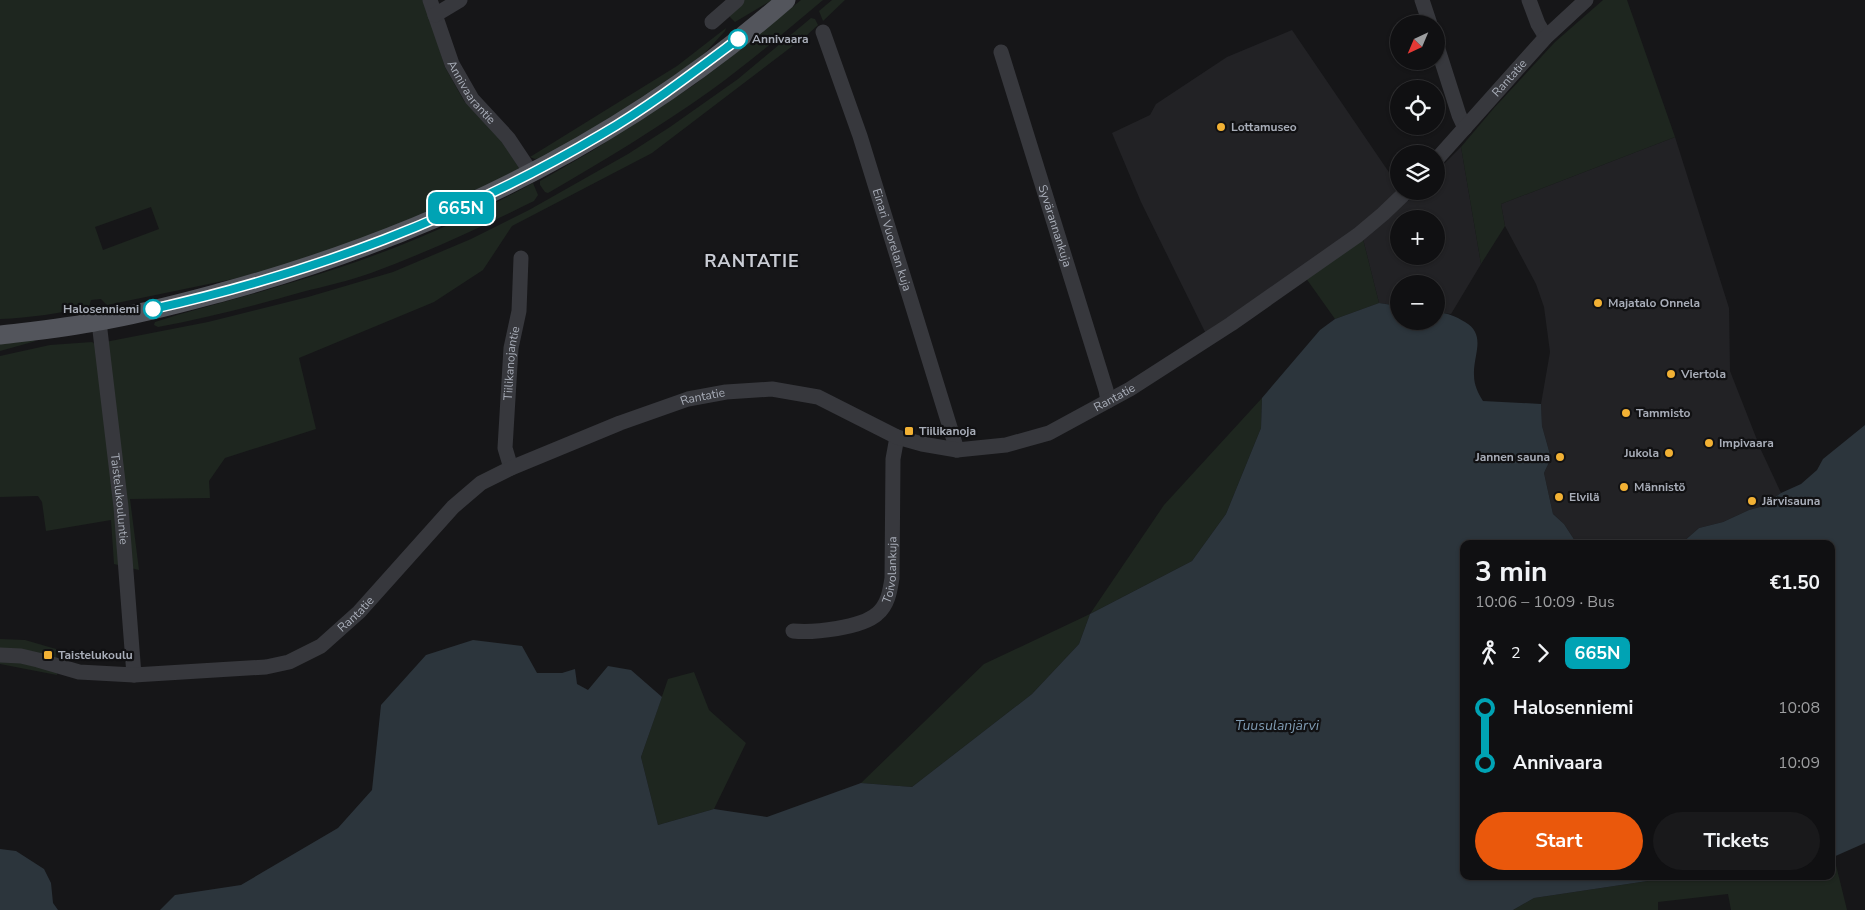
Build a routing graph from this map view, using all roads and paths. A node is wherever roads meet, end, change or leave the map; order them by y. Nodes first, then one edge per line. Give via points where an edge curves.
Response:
1 (430, 0) edge
2 (460, 0) edge
3 (736, 0) edge
4 (786, 0) edge
5 (1422, 0) edge
6 (1529, 0) edge
7 (1586, 0) edge
8 (435, 15) junction
9 (1427, 15) edge
10 (712, 22) dead end
11 (823, 32) dead end
12 (1546, 37) junction
13 (1001, 52) dead end
14 (1444, 70) edge
15 (1465, 128) junction
16 (1445, 150) edge
17 (532, 174) junction
18 (1398, 200) edge
19 (521, 258) dead end
20 (99, 322) junction
21 (0, 335) edge
22 (1108, 401) junction
23 (898, 437) junction
24 (957, 450) junction
25 (511, 468) junction
26 (793, 631) dead end
27 (0, 656) edge
28 (134, 675) junction

1 - 8 street, Annivaarantie
2 - 8 street
3 - 10 street
4 - 17 main road via 643,108
5 - 9 street
6 - 12 street
7 - 12 street, Rantatie
8 - 17 street, Annivaarantie via 452,64 472,99 508,138
11 - 24 street, Einari Vuorelan kuja via 860,136
12 - 15 street, Rantatie
13 - 22 street, Syvärannankuja via 1070,268
14 - 15 street
15 - 16 street, Rantatie
17 - 20 main road via 400,234 312,266 189,301
18 - 22 street, Rantatie via 1319,263 1231,324
19 - 25 street, Tiilikanojantie via 505,448
20 - 21 main road
20 - 28 street, Taistelukouluntie via 121,506
22 - 24 street, Rantatie via 1049,433 1006,446
23 - 24 street, Rantatie
23 - 25 street, Rantatie via 818,397 772,389 726,392 688,400 620,423
23 - 26 street, Toivolankuja via 893,459 892,578 885,604 877,614 858,624 812,632
25 - 28 street, Rantatie via 481,483 453,507 359,612 321,646 289,662 266,667
27 - 28 street, Rantatie via 21,656 79,672

